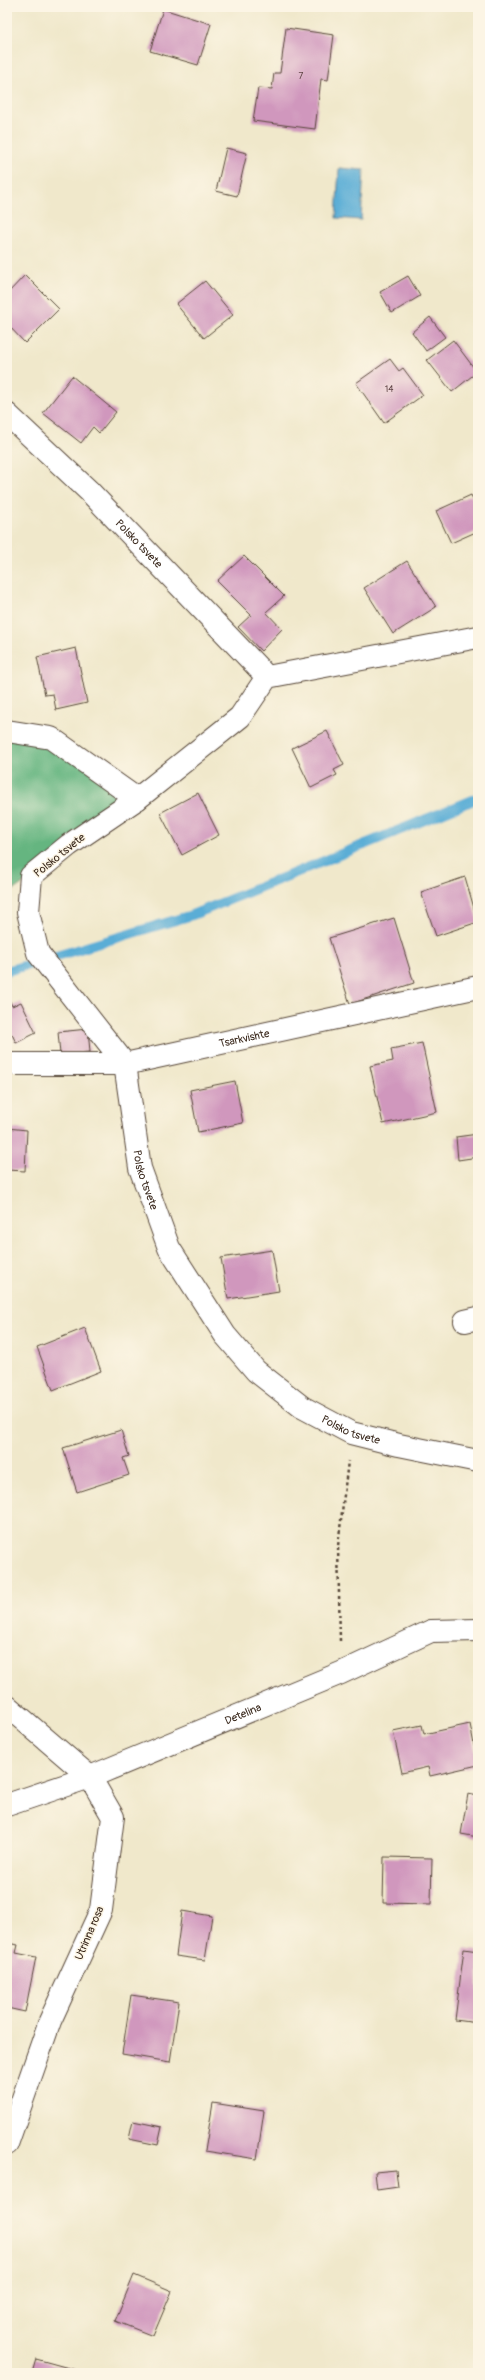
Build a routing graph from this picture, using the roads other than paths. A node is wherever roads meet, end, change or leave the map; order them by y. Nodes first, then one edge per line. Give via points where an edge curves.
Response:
1 (7, 414) edge
2 (478, 637) edge
3 (267, 677) junction
4 (7, 731) edge
5 (137, 799) junction
6 (478, 987) edge
7 (7, 1064) edge
8 (125, 1064) junction
9 (478, 1461) edge
10 (478, 1630) edge
11 (7, 1706) edge
12 (90, 1777) junction
13 (7, 1805) edge
14 (7, 2144) edge

1 - 3 street, Polsko tsvete via 89,491
2 - 3 street
3 - 5 street, Polsko tsvete via 240,717
4 - 5 street via 51,738
5 - 8 street, Polsko tsvete via 69,845 31,876 28,912 38,953
6 - 8 street, Tsarkvishte
7 - 8 street, Tsarkvishte
8 - 9 street, Polsko tsvete via 140,1168 170,1248 225,1335 256,1371 302,1407 351,1433
10 - 12 street, Detelina via 431,1631 341,1673
11 - 12 street, Utrinna rosa
12 - 13 street, Detelina
12 - 14 street, Utrinna rosa via 113,1817 101,1910 50,2021

